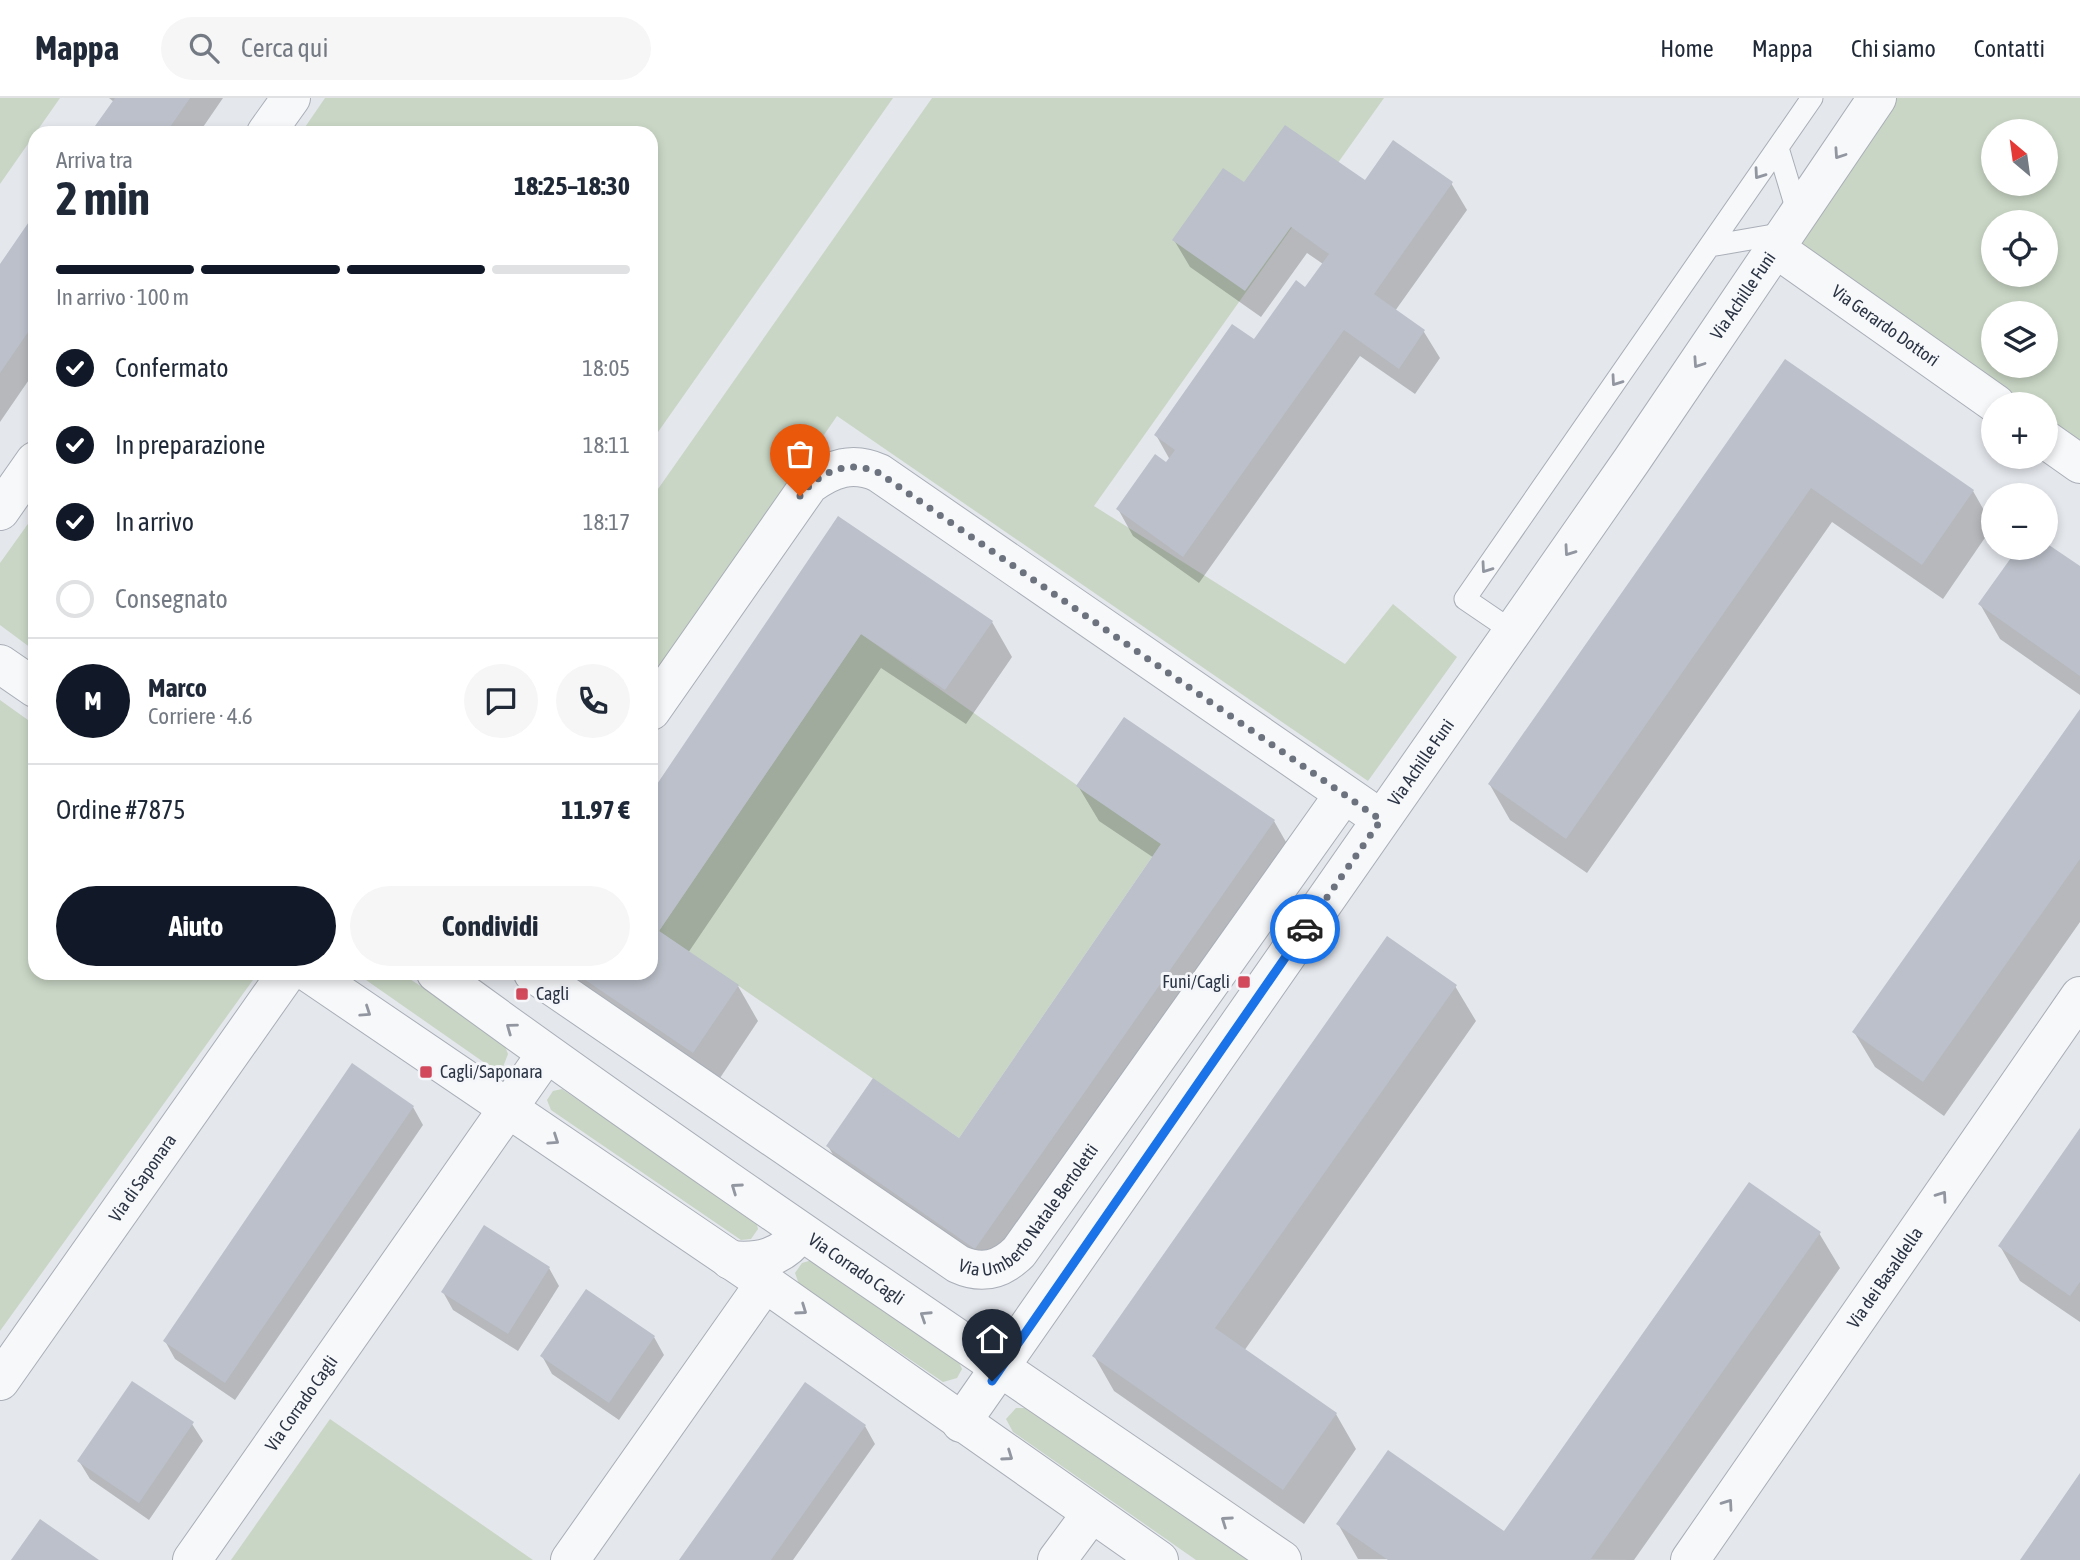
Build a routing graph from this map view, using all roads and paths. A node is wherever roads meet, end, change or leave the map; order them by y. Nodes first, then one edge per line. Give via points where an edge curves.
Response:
1 (291, 98) edge
2 (1812, 98) edge
3 (1877, 98) edge
4 (271, 126) edge
5 (1778, 148) junction
6 (1786, 232) junction
7 (1710, 246) junction
8 (1981, 392) edge
9 (2058, 448) edge
10 (2080, 464) edge
11 (28, 471) edge
12 (0, 511) edge
13 (1513, 631) junction
14 (0, 664) edge
15 (28, 683) edge
16 (658, 700) edge
17 (1344, 794) junction
18 (1381, 820) junction
19 (281, 980) edge
20 (319, 980) edge
21 (446, 980) edge
22 (543, 980) edge
23 (2080, 996) edge
24 (546, 1054) junction
25 (508, 1109) junction
26 (800, 1233) junction
27 (730, 1259) junction
28 (765, 1283) junction
29 (1002, 1367) junction
30 (0, 1381) edge
31 (961, 1423) junction
32 (1091, 1514) junction
33 (192, 1560) edge
34 (570, 1560) edge
35 (1057, 1560) edge
36 (1159, 1560) edge
37 (1282, 1560) edge
38 (1689, 1560) edge

1 - 4 street
2 - 5 lane
3 -> 6 street, Via Achille Funi
5 - 6 lane
5 -> 7 lane
6 - 7 lane
6 - 8 street, Via Gerardo Dottori
6 -> 13 street, Via Achille Funi
7 -> 13 lane via 1465,599
9 - 10 street
11 - 12 street
13 - 18 street, Via Achille Funi
14 - 15 street
16 - 17 street via 809,485 829,472 860,467 879,473
17 - 18 street
17 - 22 street, Via Umberto Natale Bertoletti via 1019,1252 989,1271 958,1264
18 - 29 street, Via Achille Funi
19 - 30 street, Via di Saponara
20 -> 25 street
24 -> 21 street, Via Corrado Cagli
38 -> 23 street, Via dei Basaldella
24 - 25 street, Via Corrado Cagli
26 -> 24 street, Via Corrado Cagli
25 -> 27 street
25 - 33 street, Via Corrado Cagli
26 - 27 street via 772,1257 746,1262
29 -> 26 street, Via Corrado Cagli
27 - 28 street
28 -> 31 street
28 - 34 street
29 - 31 street, Via Achille Funi
37 -> 29 street, Via Corrado Cagli
31 -> 32 street
32 - 35 street
32 - 36 street

